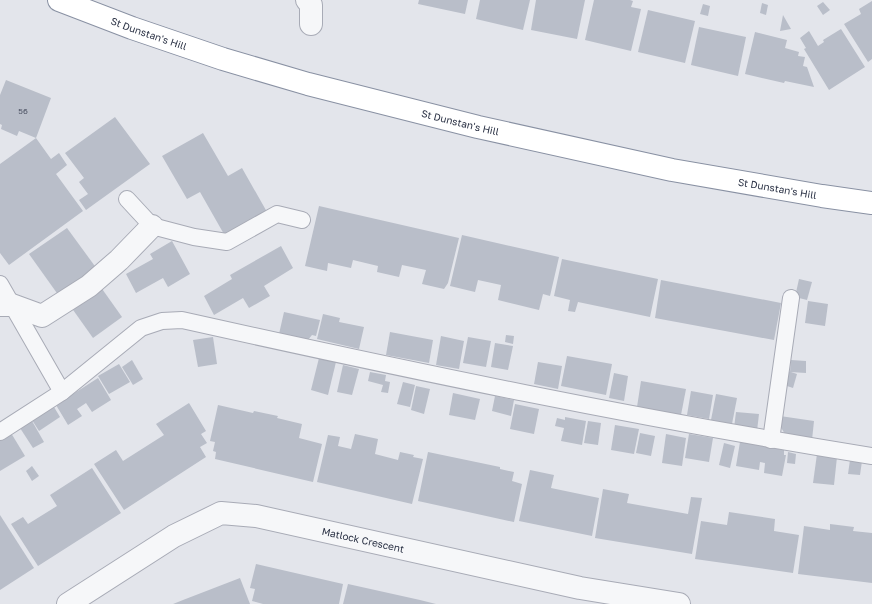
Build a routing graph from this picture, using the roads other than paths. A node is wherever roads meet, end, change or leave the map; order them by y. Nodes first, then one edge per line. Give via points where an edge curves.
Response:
1 (59, 0) edge
2 (307, 0) edge
3 (311, 24) dead end
4 (127, 199) dead end
5 (872, 203) edge
6 (302, 220) dead end
7 (152, 226) junction
8 (0, 284) edge
9 (791, 298) dead end
10 (6, 305) edge
11 (62, 392) junction
12 (0, 432) edge
13 (771, 440) junction
14 (872, 456) edge
15 (68, 604) edge
16 (679, 604) edge

1 - 5 highway, St Dunstan's Hill via 223,59 308,84 470,125 672,170
2 - 3 street via 311,5
4 - 7 lane
6 - 7 lane via 276,214 227,242
7 - 10 street via 89,286 42,316
8 - 10 lane
9 - 13 lane
10 - 11 lane
11 - 12 lane
11 - 13 lane via 141,328 182,320 592,407
13 - 14 lane
15 - 16 street, Matlock Crescent via 174,536 221,513 256,516 580,588

